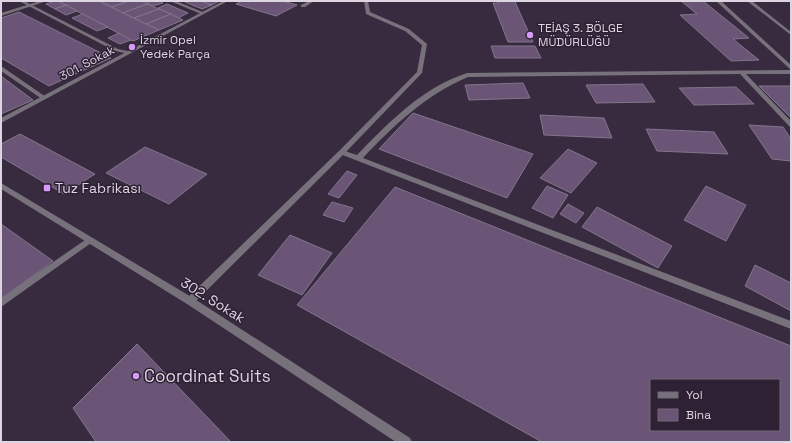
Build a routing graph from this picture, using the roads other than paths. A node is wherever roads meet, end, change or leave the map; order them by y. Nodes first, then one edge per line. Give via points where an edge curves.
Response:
1 (22, 1) edge
2 (45, 1) edge
3 (172, 1) edge
4 (226, 1) edge
5 (312, 1) edge
6 (366, 1) edge
7 (718, 1) edge
8 (749, 1) edge
9 (31, 6) junction
10 (303, 6) dead end
11 (203, 13) junction
12 (1, 15) edge
13 (791, 34) edge
14 (129, 52) junction
15 (1, 68) edge
16 (791, 68) edge
17 (741, 72) junction
18 (791, 72) edge
19 (44, 98) junction
20 (1, 121) edge
21 (791, 125) edge
22 (342, 152) junction
23 (359, 158) junction
24 (1, 186) edge
25 (88, 241) junction
26 (190, 301) junction
27 (1, 303) edge
28 (791, 325) edge
29 (406, 442) edge

1 - 9 street
2 - 9 street
3 - 11 street
4 - 11 street, 301. Sokak
5 - 10 street
6 - 22 street via 368,13 407,30 425,45 420,72
7 - 16 street
8 - 13 street
9 - 12 street
9 - 14 street via 117,50
11 - 14 street, 301. Sokak
14 - 19 street, 301. Sokak
15 - 19 street
17 - 18 street
17 - 21 street
17 - 23 street via 467,75 431,93 387,128
19 - 20 street, 301. Sokak
22 - 23 street
22 - 26 street
23 - 28 street
24 - 25 street, 302. Sokak
25 - 26 street, 302. Sokak
25 - 27 street
26 - 29 street, 302. Sokak

